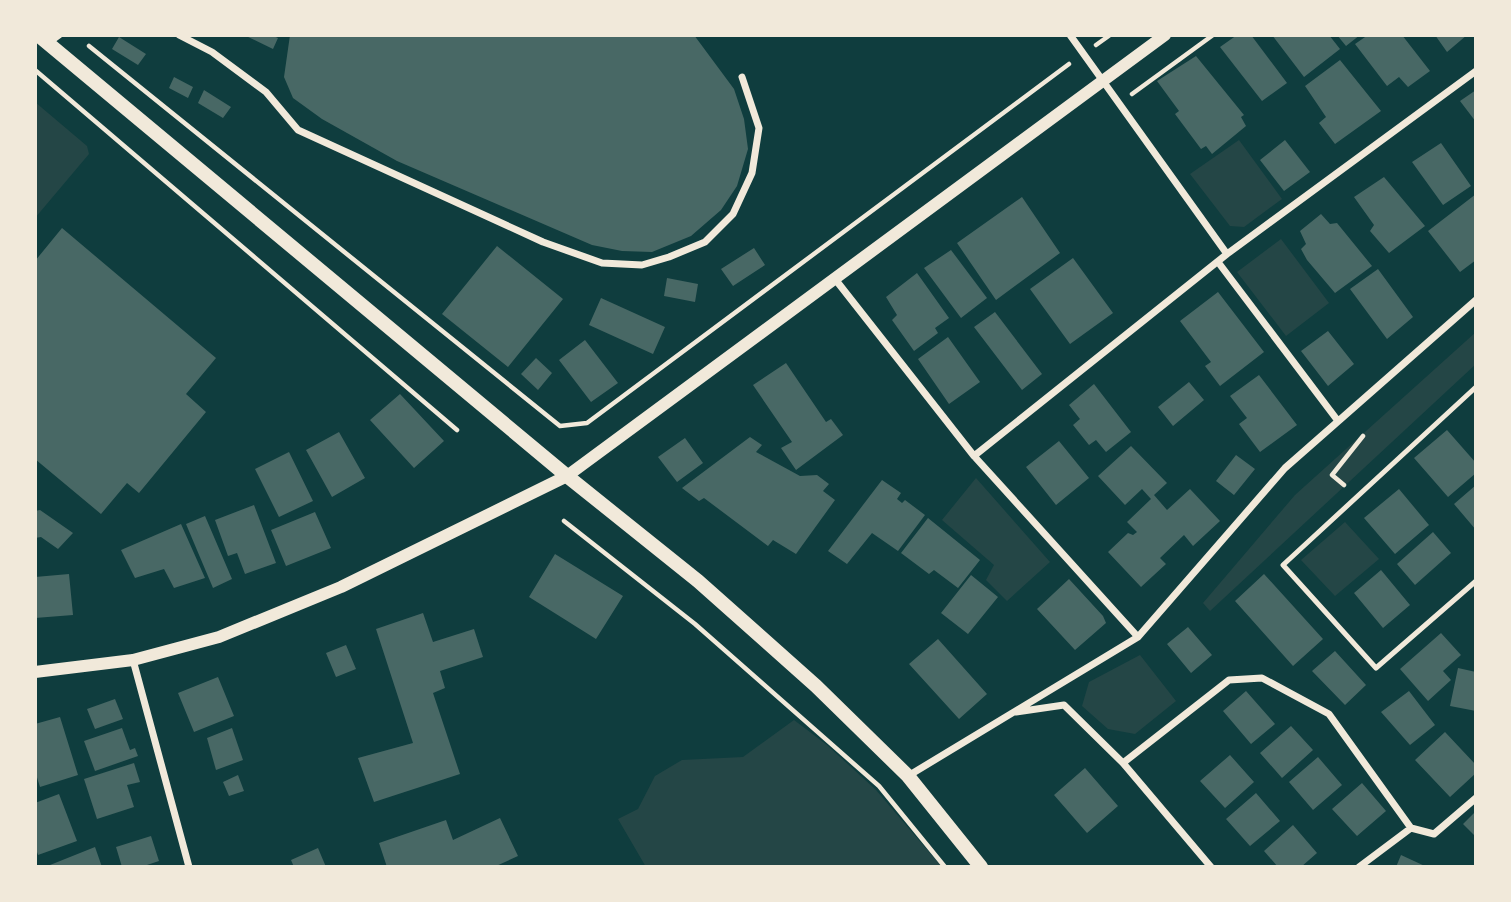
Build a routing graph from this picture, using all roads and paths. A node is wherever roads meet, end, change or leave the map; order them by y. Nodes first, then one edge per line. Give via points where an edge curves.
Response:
1 (179, 35) edge
2 (1070, 35) edge
3 (1166, 35) edge
4 (1213, 35) edge
5 (48, 38) edge
6 (87, 44) dead end
7 (1070, 64) dead end
8 (35, 70) edge
9 (1476, 71) edge
10 (742, 77) dead end
11 (1103, 80) junction
12 (1125, 99) dead end
13 (1227, 254) junction
14 (1218, 262) junction
15 (835, 279) junction
16 (1476, 300) edge
17 (1476, 387) edge
18 (1338, 421) junction
19 (457, 430) dead end
20 (1363, 436) dead end
21 (974, 456) junction
22 (567, 477) junction
23 (1359, 495) junction
24 (564, 521) dead end
25 (1476, 582) edge
26 (1138, 637) junction
27 (133, 660) junction
28 (35, 672) edge
29 (1012, 713) junction
30 (1123, 763) junction
31 (908, 776) junction
32 (1476, 798) edge
33 (1411, 828) junction
34 (189, 867) edge
35 (945, 867) edge
36 (981, 867) edge
37 (1211, 867) edge
38 (1359, 867) edge

1 - 10 street via 212,52 266,92 298,130 543,242 602,263 642,265 669,257 705,242 733,214 752,173 759,128
2 - 11 street
3 - 11 street
4 - 12 path
5 - 22 main road
6 - 7 path via 560,426 587,424
8 - 19 path
9 - 13 street
11 - 13 street
11 - 15 street
13 - 14 street
14 - 18 street
14 - 21 street
15 - 21 street
15 - 22 street
16 - 18 street
17 - 23 lane
18 - 26 street via 1285,468
20 - 23 path via 1332,475
21 - 26 street
22 - 27 street via 341,587 219,637
22 - 31 main road via 698,581
23 - 25 lane via 1283,565 1376,668
24 - 35 path via 695,624 879,786
26 - 29 street
27 - 28 street
27 - 34 street
29 - 30 street via 1064,705
29 - 31 street
30 - 33 street via 1229,680 1262,678 1329,714
30 - 37 street
31 - 36 main road
32 - 33 street via 1434,834
33 - 38 street

